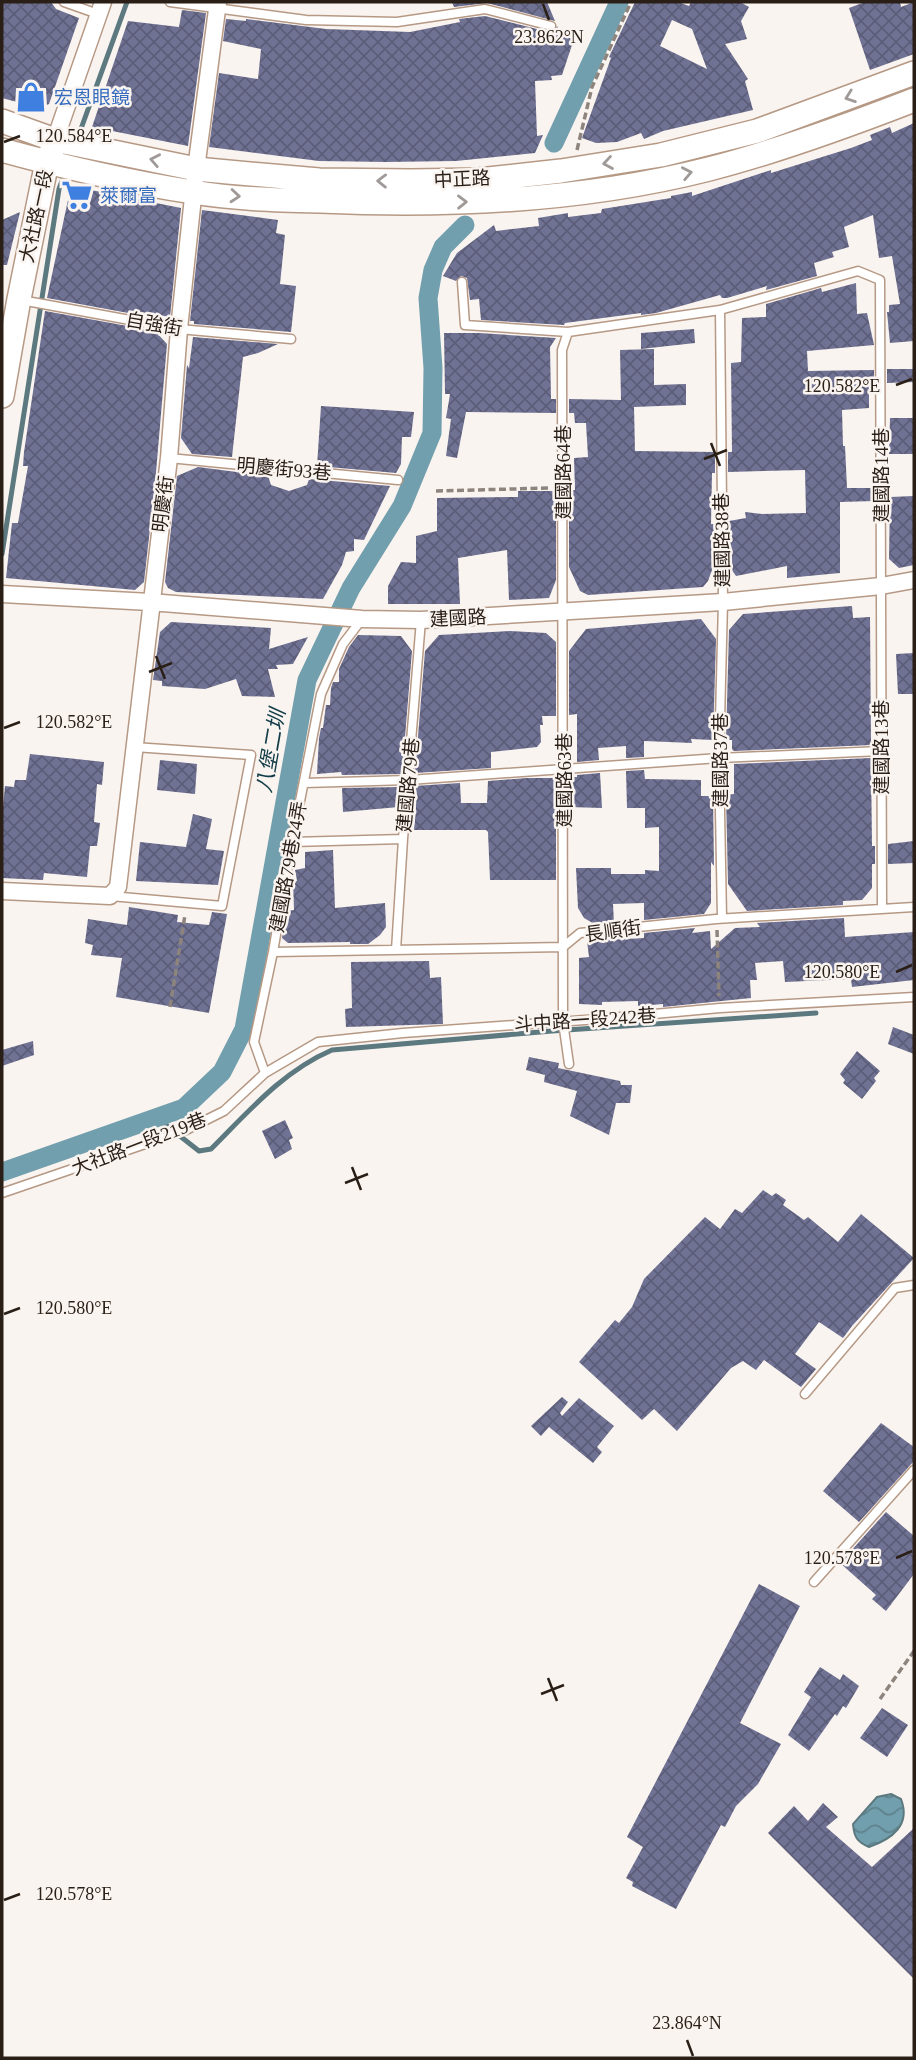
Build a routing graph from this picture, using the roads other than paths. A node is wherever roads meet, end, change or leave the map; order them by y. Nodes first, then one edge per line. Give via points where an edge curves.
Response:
1 (64, 2) edge
2 (170, 2) edge
3 (218, 5) edge
4 (101, 8) edge
5 (551, 26) dead end
6 (914, 73) edge
7 (914, 100) edge
8 (2, 121) edge
9 (55, 140) junction
10 (2, 150) edge
11 (47, 162) junction
12 (196, 169) junction
13 (508, 188) junction
14 (194, 193) junction
15 (462, 282) dead end
16 (19, 299) junction
17 (720, 310) junction
18 (179, 329) junction
19 (568, 332) junction
20 (291, 339) dead end
21 (2, 396) edge
22 (169, 458) junction
23 (398, 480) dead end
24 (914, 579) edge
25 (881, 586) junction
26 (2, 594) edge
27 (150, 602) junction
28 (723, 602) junction
29 (563, 613) junction
30 (362, 619) junction
31 (421, 620) junction
32 (134, 747) junction
33 (881, 751) junction
34 (719, 758) junction
35 (564, 769) junction
36 (409, 780) junction
37 (303, 783) junction
38 (403, 839) junction
39 (292, 842) junction
40 (2, 891) edge
41 (110, 896) junction
42 (914, 907) edge
43 (882, 909) junction
44 (719, 919) junction
45 (563, 947) junction
46 (396, 950) junction
47 (273, 951) junction
48 (914, 997) edge
49 (563, 1022) junction
50 (569, 1064) dead end
51 (265, 1073) junction
52 (2, 1193) edge
53 (914, 1285) edge
54 (805, 1394) dead end
55 (914, 1470) edge
56 (814, 1582) dead end

1 - 4 lane
2 - 3 lane
3 - 5 lane via 306,20 397,22 485,9
3 - 12 street, 明慶街
4 - 9 street, 大社路一段
6 -> 13 street, 中正路 via 757,131 661,155 573,169
13 -> 7 street, 中正路 via 594,191 708,169 820,136
8 - 9 street, 中正路
9 - 11 street, 大社路一段
12 -> 9 street, 中正路
10 - 11 street, 中正路
11 - 14 street, 中正路
11 - 16 street, 大社路一段
13 -> 12 street, 中正路 via 479,180 319,180
12 - 14 street, 明慶街
14 -> 13 street, 中正路 via 372,204 478,202
14 - 18 street, 明慶街
15 - 19 lane via 466,324
16 - 18 lane, 自強街
16 - 21 street, 大社路一段
17 - 19 lane
17 - 25 lane, 建國路14巷 via 858,271 880,280
17 - 28 lane, 建國路38巷
18 - 20 lane, 自強街
18 - 22 street, 明慶街
19 - 29 lane, 建國路64巷 via 562,350
22 - 23 lane, 明慶街93巷
22 - 27 street, 明慶街
24 - 25 street, 建國路
25 - 28 street, 建國路
25 - 33 lane, 建國路13巷
26 - 27 street, 建國路
27 - 30 street, 建國路
27 - 32 street, 明慶街
28 - 29 street, 建國路
28 - 34 lane, 建國路37巷
29 - 31 street, 建國路
29 - 35 lane, 建國路63巷
30 - 31 street, 建國路
30 - 37 lane, 建國路79巷24弄 via 343,644 321,694
31 - 36 lane, 建國路79巷
32 - 41 street, 明慶街 via 118,887
32 - 41 lane via 251,755 222,906
33 - 34 lane, 建國路79巷24弄
33 - 43 lane, 建國路13巷
34 - 35 lane, 建國路79巷24弄
34 - 44 lane, 建國路37巷
35 - 36 lane, 建國路79巷24弄
35 - 45 lane, 建國路63巷
36 - 37 lane, 建國路79巷24弄
36 - 38 lane, 建國路79巷
37 - 39 lane, 建國路79巷24弄
38 - 39 lane
38 - 46 lane, 建國路79巷
39 - 47 lane, 建國路79巷24弄
40 - 41 street
42 - 43 lane, 長順街
43 - 44 lane, 長順街
44 - 45 lane, 長順街 via 580,933
45 - 46 lane, 長順街
45 - 49 lane, 建國路63巷
46 - 47 lane, 長順街
47 - 51 lane via 254,1042
48 - 49 lane, 斗中路一段242巷
49 - 50 lane, 建國路63巷
49 - 51 lane, 斗中路一段242巷 via 318,1042
51 - 52 lane, 大社路一段219巷 via 224,1111 186,1130
53 - 54 lane via 895,1288
55 - 56 lane

